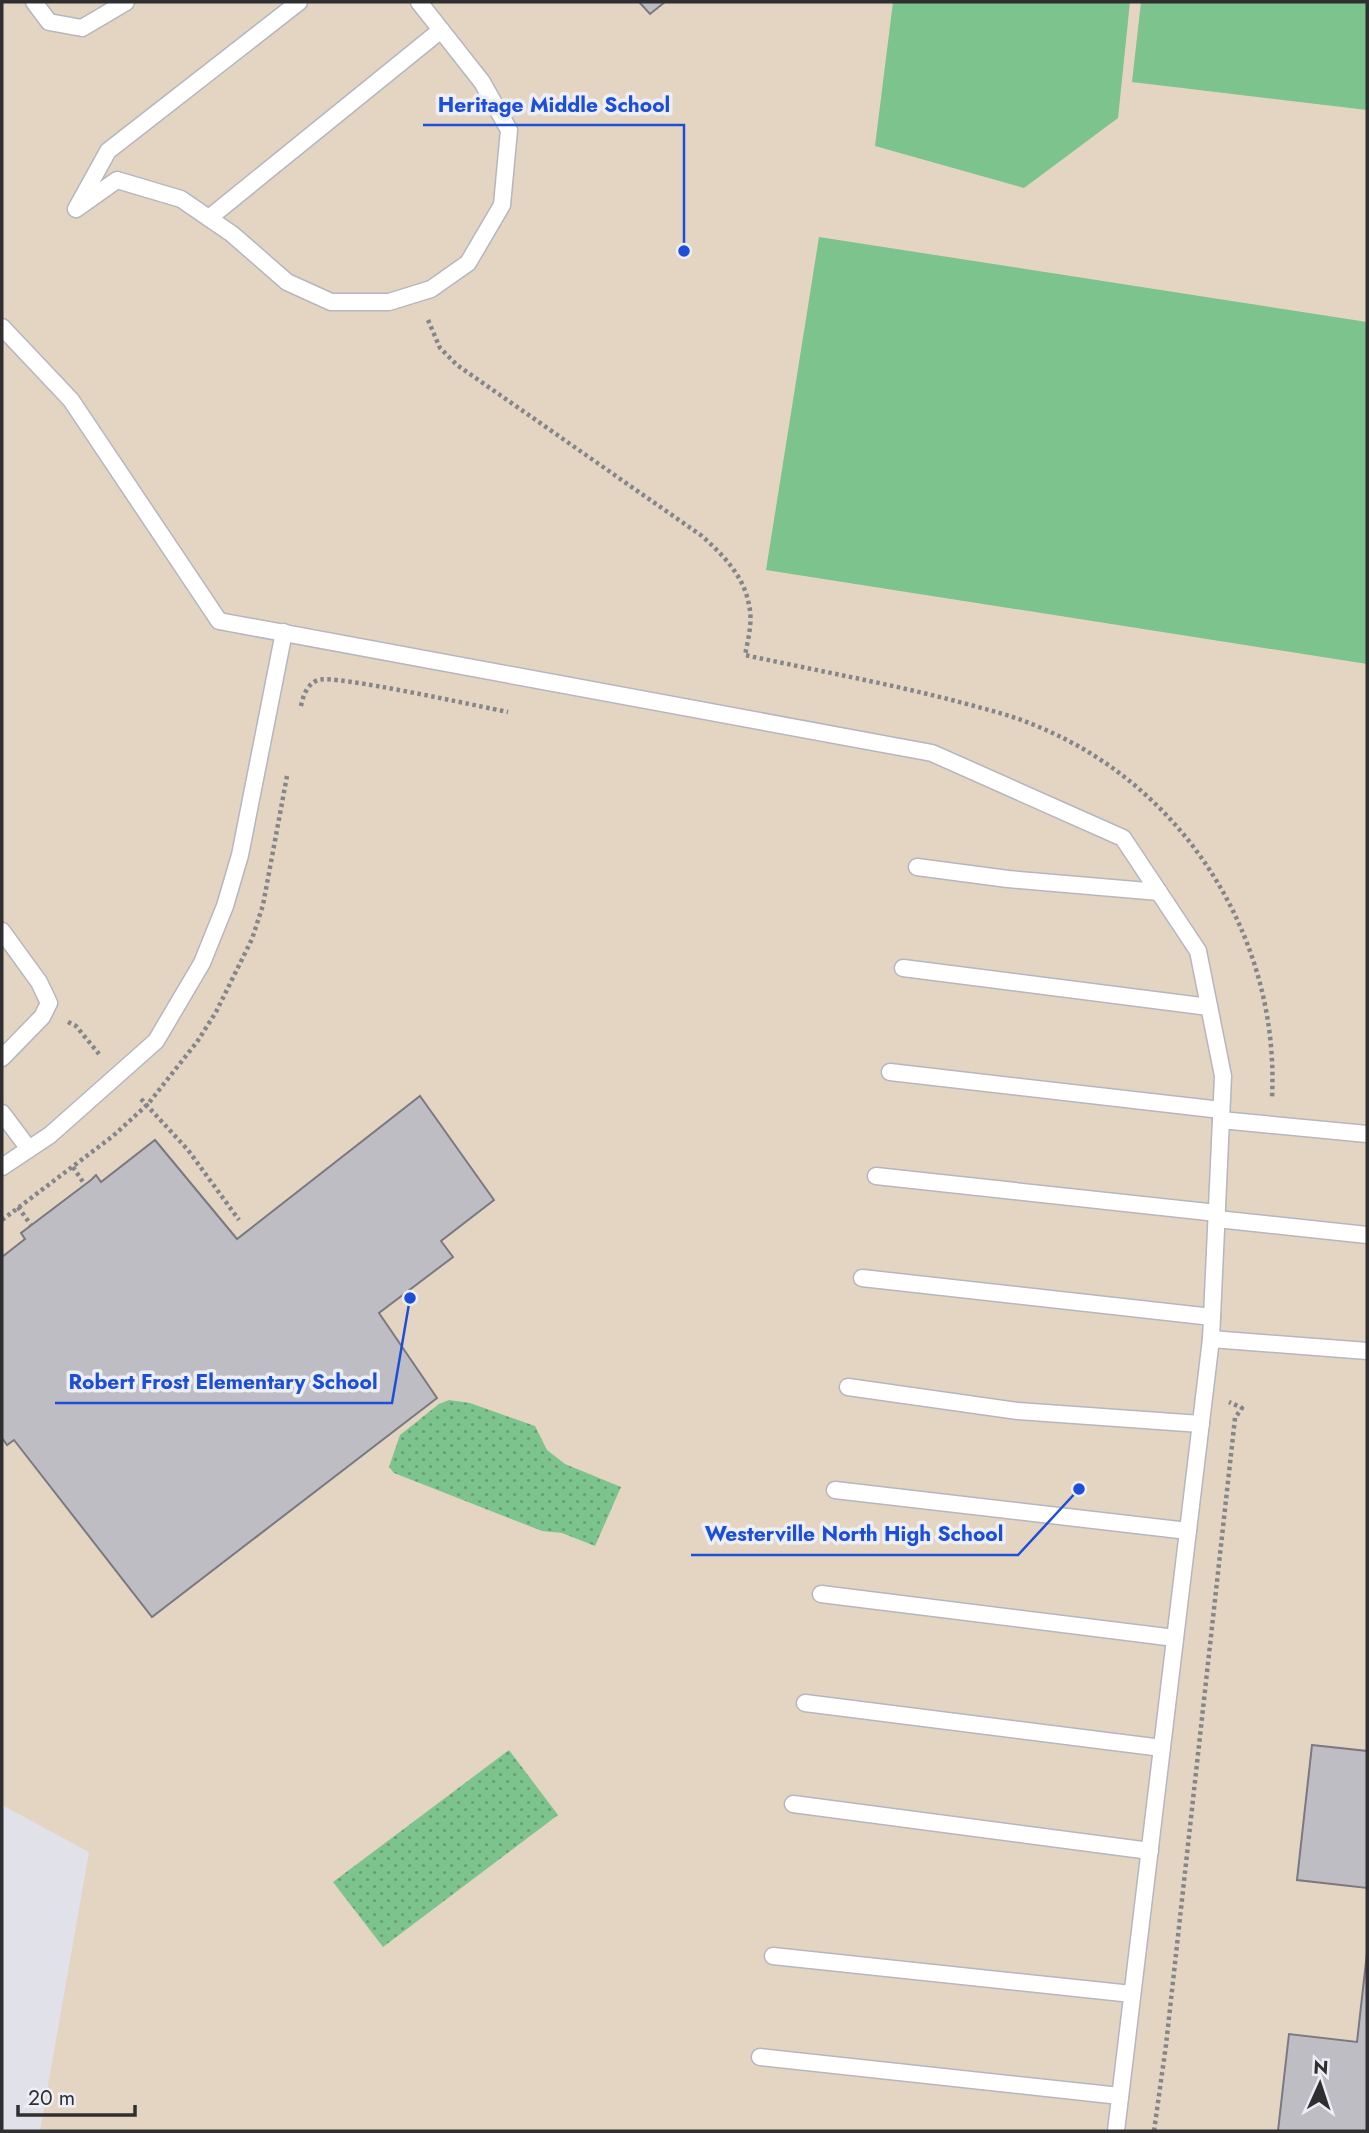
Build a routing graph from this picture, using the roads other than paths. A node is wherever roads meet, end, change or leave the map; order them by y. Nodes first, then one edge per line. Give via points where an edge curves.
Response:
1 (34, 2) edge
2 (126, 2) edge
3 (299, 2) edge
4 (419, 2) edge
5 (441, 30) junction
6 (209, 218) junction
7 (2, 327) edge
8 (284, 632) junction
9 (917, 867) dead end
10 (1159, 892) junction
11 (2, 931) edge
12 (904, 968) dead end
13 (1209, 1007) junction
14 (2, 1058) edge
15 (890, 1072) dead end
16 (2, 1113) edge
17 (1221, 1115) junction
18 (1367, 1134) edge
19 (29, 1149) junction
20 (2, 1167) edge
21 (876, 1176) dead end
22 (1217, 1216) junction
23 (1367, 1235) edge
24 (862, 1278) dead end
25 (1212, 1317) junction
26 (1211, 1339) junction
27 (1367, 1351) edge
28 (848, 1387) dead end
29 (1201, 1424) junction
30 (835, 1490) dead end
31 (1188, 1531) junction
32 (821, 1594) dead end
33 (1175, 1639) junction
34 (805, 1703) dead end
35 (1162, 1748) junction
36 (793, 1804) dead end
37 (1150, 1851) junction
38 (773, 1956) dead end
39 (1132, 1994) junction
40 (760, 2057) dead end
41 (1120, 2096) junction
42 (1116, 2131) edge

1 - 2 lane via 49,22 82,28
3 - 6 lane via 108,152 76,209 117,180 181,199
4 - 5 lane
5 - 6 lane
5 - 6 lane via 482,82 509,130 502,205 468,263 431,289 389,302 331,302 287,282
7 - 8 lane via 71,400 219,621
8 - 10 lane via 932,753 1123,838
8 - 19 lane via 240,855 202,963 156,1041
9 - 10 lane
10 - 13 lane via 1198,951
11 - 14 lane via 49,1003 42,1017
12 - 13 lane
13 - 17 lane via 1223,1076
15 - 17 lane
16 - 19 lane
17 - 18 lane
17 - 22 lane
19 - 20 lane
21 - 22 lane
22 - 23 lane
22 - 25 lane
24 - 25 lane
25 - 26 lane
26 - 27 lane
26 - 29 lane
28 - 29 lane via 1018,1411
29 - 31 lane
30 - 31 lane
31 - 33 lane
32 - 33 lane
33 - 35 lane
34 - 35 lane
35 - 37 lane
36 - 37 lane
37 - 39 lane
38 - 39 lane
39 - 41 lane
40 - 41 lane
41 - 42 lane

